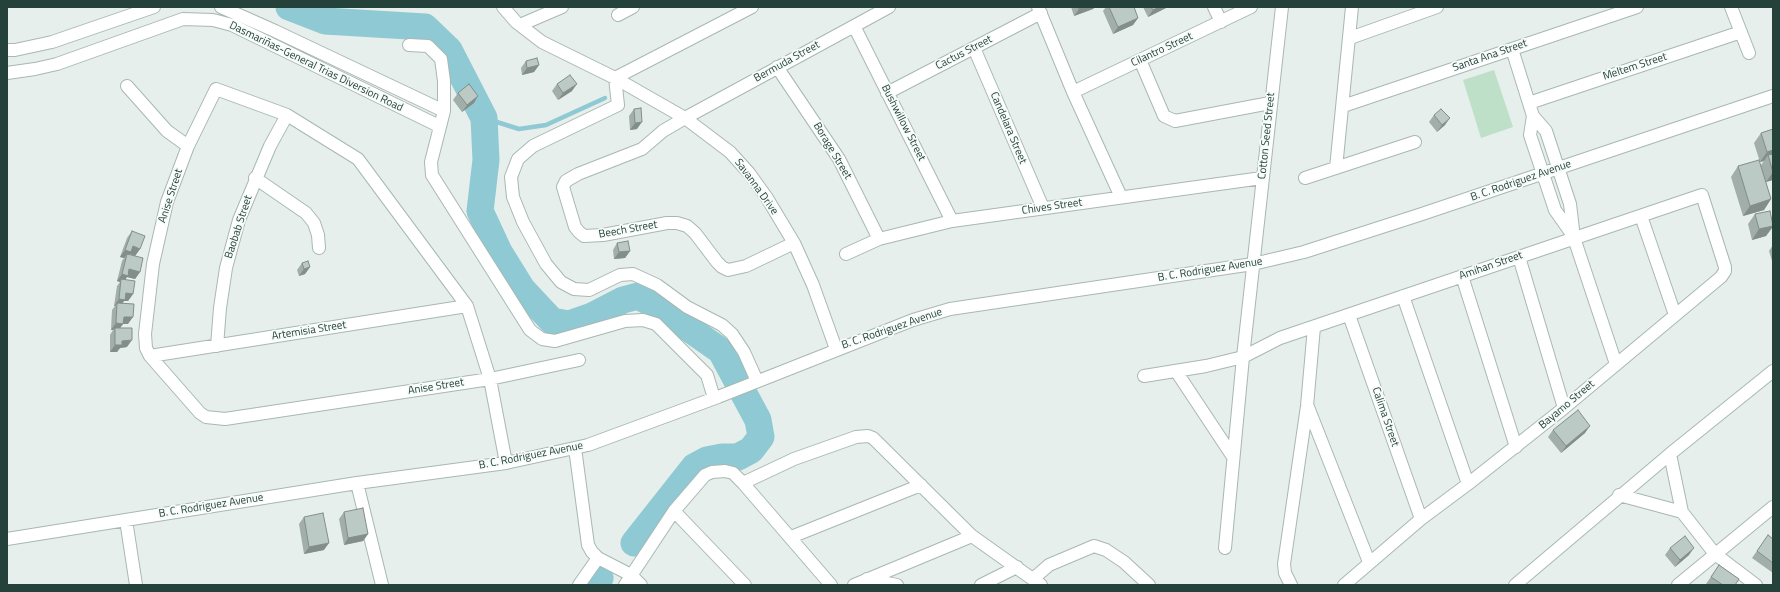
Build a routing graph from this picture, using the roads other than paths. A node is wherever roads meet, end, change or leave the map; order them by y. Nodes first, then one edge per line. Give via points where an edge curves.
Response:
1 (154, 7) edge
2 (220, 7) edge
3 (503, 7) edge
4 (562, 7) edge
5 (633, 7) edge
6 (752, 7) edge
7 (889, 7) edge
8 (1214, 7) edge
9 (1251, 7) edge
10 (1282, 7) edge
11 (1352, 7) edge
12 (1437, 7) edge
13 (1637, 7) edge
14 (1731, 7) edge
15 (1040, 10) edge
16 (618, 15) dead end
17 (1221, 22) junction
18 (520, 26) junction
19 (854, 26) junction
20 (1741, 32) junction
21 (1350, 38) junction
22 (409, 45) dead end
23 (974, 48) junction
24 (1512, 49) junction
25 (7, 50) edge
26 (1750, 53) dead end
27 (1140, 60) junction
28 (777, 67) junction
29 (7, 73) edge
30 (615, 78) junction
31 (127, 86) dead end
32 (887, 92) junction
33 (1072, 92) junction
34 (1773, 96) edge
35 (1270, 103) junction
36 (1529, 103) junction
37 (1343, 106) junction
38 (444, 111) junction
39 (286, 115) junction
40 (1533, 116) junction
41 (685, 118) junction
42 (439, 126) junction
43 (1415, 142) dead end
44 (188, 146) junction
45 (1336, 168) junction
46 (1558, 168) junction
47 (1543, 173) junction
48 (255, 178) junction
49 (1262, 178) junction
50 (1305, 178) dead end
51 (1702, 195) joint
52 (1121, 197) junction
53 (1043, 208) junction
54 (1641, 216) junction
55 (952, 221) junction
56 (1574, 238) junction
57 (879, 239) junction
58 (794, 243) junction
59 (319, 248) dead end
60 (846, 254) dead end
61 (1519, 257) junction
62 (1253, 264) junction
63 (1462, 276) junction
64 (1403, 296) junction
65 (467, 306) junction
66 (1349, 314) junction
67 (1675, 314) junction
68 (1314, 326) junction
69 (217, 346) junction
70 (836, 349) junction
71 (150, 356) junction
72 (1243, 357) junction
73 (579, 360) dead end
74 (1616, 364) junction
75 (1176, 371) junction
76 (1773, 372) edge
77 (1144, 376) dead end
78 (490, 379) junction
79 (755, 382) junction
80 (716, 397) junction
81 (1307, 406) junction
82 (1564, 408) junction
83 (1516, 447) junction
84 (575, 448) junction
85 (1670, 454) junction
86 (1233, 456) junction
87 (506, 463) junction
88 (357, 482) junction
89 (743, 482) junction
90 (1468, 484) junction
91 (921, 485) junction
92 (1619, 495) junction
93 (1772, 510) edge
94 (674, 511) junction
95 (1682, 512) junction
96 (1421, 518) junction
97 (126, 520) junction
98 (972, 536) junction
99 (791, 537) junction
100 (7, 539) edge
101 (1224, 548) dead end
102 (1715, 554) junction
103 (598, 558) junction
104 (1369, 562) junction
105 (1017, 567) junction
106 (867, 579) junction
107 (628, 580) edge
108 (1037, 582) edge
109 (136, 585) edge
110 (382, 585) edge
111 (579, 585) edge
112 (641, 585) edge
113 (745, 585) edge
114 (832, 585) edge
115 (854, 585) edge
116 (897, 585) edge
117 (981, 585) edge
118 (1149, 585) edge
119 (1291, 585) edge
120 (1344, 585) edge
121 (1515, 585) edge
122 (1678, 585) edge
123 (1756, 585) edge

1 - 25 street via 52,42
2 - 38 street, Dasmariñas-General Trias Diversion Road
3 - 18 street, Savanna Drive
4 - 18 street
5 - 16 street
6 - 30 street
7 - 19 street, Bermuda Street
8 - 17 street
9 - 17 street, Cilantro Street
10 - 35 street, Cotton Seed Street
11 - 21 street
12 - 21 street
13 - 24 street, Santa Ana Street
14 - 20 street
15 - 23 street, Cactus Street
15 - 33 street
17 - 27 street, Cilantro Street
18 - 30 street, Savanna Drive via 542,42
19 - 28 street, Bermuda Street
19 - 32 street, Bushwillow Street
20 - 26 street
20 - 36 street, Meltem Street
21 - 37 street
22 - 38 street via 428,46 441,59
23 - 32 street, Cactus Street
23 - 53 street, Candelara Street
24 - 36 street
24 - 37 street, Santa Ana Street
27 - 33 street, Cilantro Street
27 - 35 street via 1164,116 1175,121
28 - 41 street, Bermuda Street
28 - 57 street, Borage Street via 839,159
29 - 42 street, Dasmariñas-General Trias Diversion Road via 57,64 183,20 213,20 232,25
30 - 41 street, Savanna Drive
30 - 79 street via 618,105 532,146 518,159 511,177 513,197 523,222 546,264 561,282 574,289 589,290 620,274 633,274 657,285 687,307 722,325 732,334 744,352
31 - 44 street via 167,131
32 - 55 street, Bushwillow Street
33 - 52 street
34 - 46 street, B. C. Rodriguez Avenue
35 - 49 street, Cotton Seed Street
36 - 40 street
37 - 45 street
38 - 42 street
39 - 44 street, Anise Street via 216,89
39 - 48 street, Baobab Street
39 - 65 street, Anise Street via 358,159
40 - 46 street via 1546,131
40 - 47 street via 1530,135
41 - 58 street, Savanna Drive via 730,152 767,198
41 - 58 street, Beech Street via 663,131 642,149 578,174 566,182 563,187 564,194 579,232 584,236 593,237 677,223 687,226 695,233 717,262 728,270 746,266
42 - 80 street via 431,162 432,175 530,330 542,339 555,341 625,321 643,320 656,324 707,375
43 - 45 street
44 - 71 street, Anise Street via 167,202 153,264 145,341
45 - 50 street
46 - 47 street, B. C. Rodriguez Avenue
46 - 56 street via 1570,204
47 - 56 street via 1555,210
47 - 62 street, B. C. Rodriguez Avenue via 1304,252
48 - 59 street via 306,213 314,223
48 - 69 street, Baobab Street via 239,220 226,268
49 - 52 street, Chives Street
49 - 62 street, Cotton Seed Street
51 - 54 street, Amihan Street
51 - 67 street, Bayamo Street via 1724,261 1725,272
52 - 53 street, Chives Street
53 - 55 street, Chives Street
54 - 56 street, Amihan Street
54 - 67 street
55 - 57 street, Chives Street
56 - 61 street, Amihan Street
56 - 74 street
57 - 60 street, Chives Street
58 - 70 street, Savanna Drive via 813,285
61 - 63 street, Amihan Street
61 - 82 street
62 - 70 street, B. C. Rodriguez Avenue via 950,309
62 - 72 street, Cotton Seed Street
63 - 64 street, Amihan Street
63 - 83 street
64 - 66 street, Amihan Street
64 - 90 street
65 - 69 street, Artemisia Street
65 - 78 street, Anise Street
66 - 68 street, Amihan Street
66 - 96 street, Calima Street
67 - 74 street, Bayamo Street
68 - 72 street, Amihan Street via 1280,338
68 - 81 street
69 - 71 street, Artemisia Street
70 - 79 street, B. C. Rodriguez Avenue
71 - 78 street, Anise Street via 195,409 206,417 215,419
72 - 75 street, Amihan Street
72 - 86 street, Cotton Seed Street
73 - 78 street, Anise Street
74 - 82 street, Bayamo Street
75 - 77 street, Amihan Street
75 - 86 street
76 - 85 street
78 - 87 street, Anise Street
79 - 80 street, B. C. Rodriguez Avenue
80 - 84 street, B. C. Rodriguez Avenue
81 - 104 street
81 - 119 street via 1284,564
82 - 83 street, Bayamo Street
83 - 90 street, Bayamo Street
84 - 87 street, B. C. Rodriguez Avenue
84 - 103 street via 585,533 588,545
85 - 92 street
85 - 95 street
86 - 101 street, Cotton Seed Street
87 - 88 street, B. C. Rodriguez Avenue
88 - 97 street, B. C. Rodriguez Avenue
88 - 110 street
89 - 91 street via 794,459 856,437 868,436 877,441
89 - 94 street via 733,473 712,472 705,475
89 - 99 street
90 - 96 street, Bayamo Street
91 - 98 street
91 - 99 street
92 - 95 street
92 - 121 street
93 - 102 street
94 - 107 street
94 - 113 street
95 - 102 street
96 - 104 street, Bayamo Street
97 - 100 street, B. C. Rodriguez Avenue
97 - 109 street
98 - 105 street
98 - 106 street
99 - 114 street
102 - 122 street
102 - 123 street
103 - 107 street
103 - 111 street
104 - 120 street, Bayamo Street
105 - 108 street
105 - 117 street
106 - 115 street
106 - 116 street
107 - 112 street
108 - 118 street via 1042,569 1094,546 1106,550 1124,562

